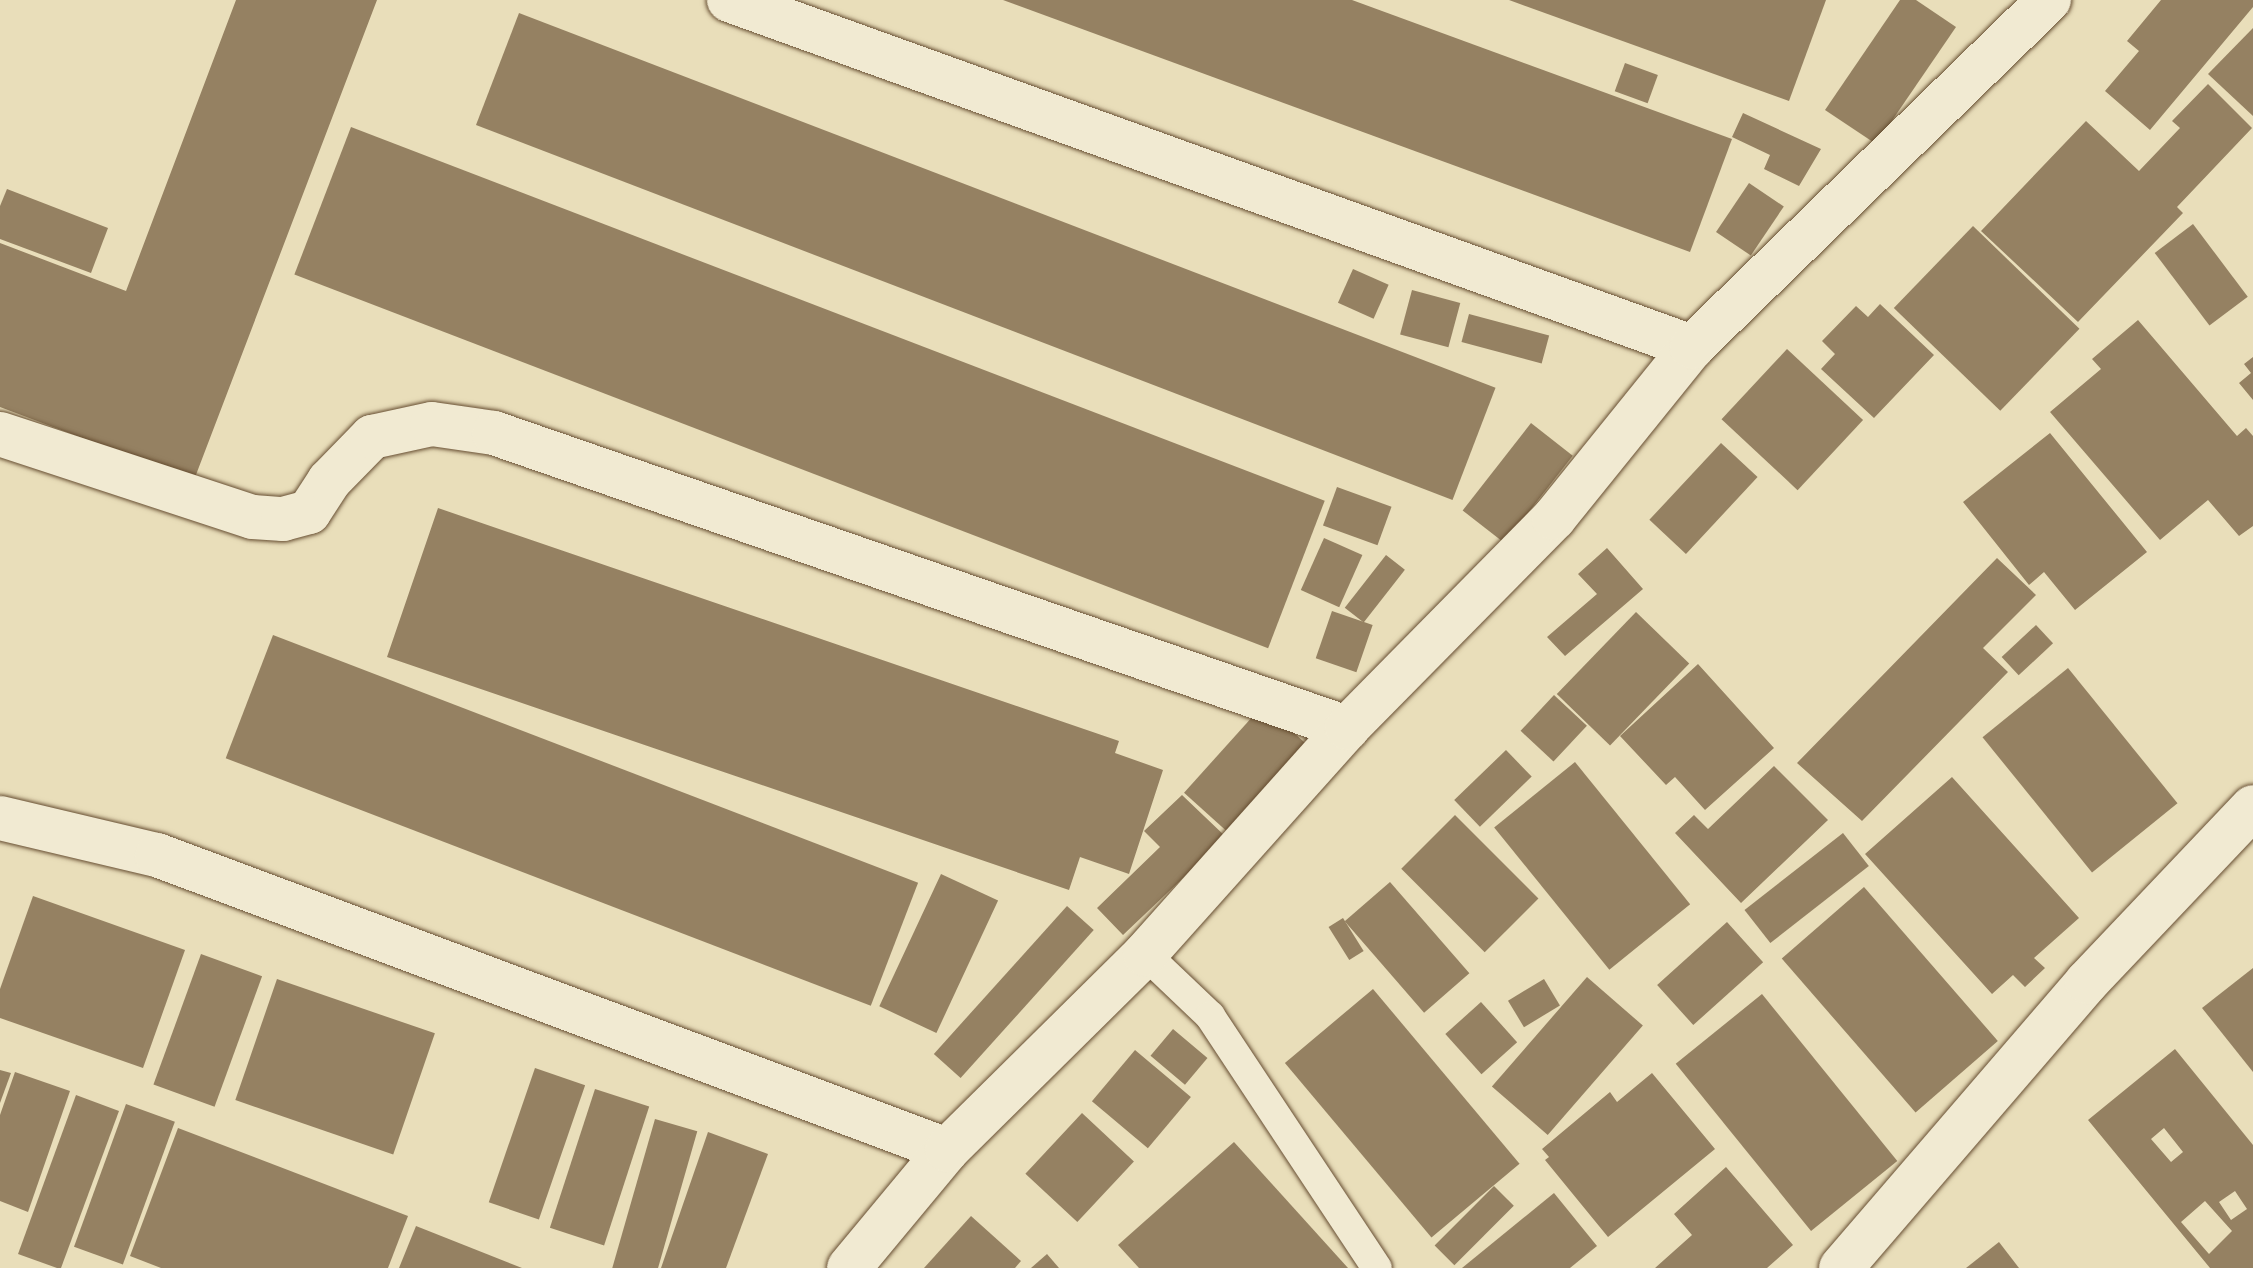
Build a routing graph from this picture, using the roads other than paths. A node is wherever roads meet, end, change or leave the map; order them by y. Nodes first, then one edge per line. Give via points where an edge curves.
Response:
1 (729, 0) edge
2 (2049, 0) edge
3 (1692, 347) junction
4 (0, 434) edge
5 (1347, 728) junction
6 (2253, 807) edge
7 (0, 818) edge
8 (1145, 954) junction
9 (947, 1150) junction
10 (849, 1268) edge
11 (1377, 1268) edge
12 (1841, 1268) edge

1 - 3 street
2 - 3 street
3 - 5 street via 1554,518
4 - 5 street via 253,517 283,519 309,512 329,481 372,437 432,424 494,433
5 - 8 street
6 - 12 street via 2087,982
7 - 9 street via 157,855
8 - 9 street
8 - 11 lane via 1210,1016
9 - 10 street

